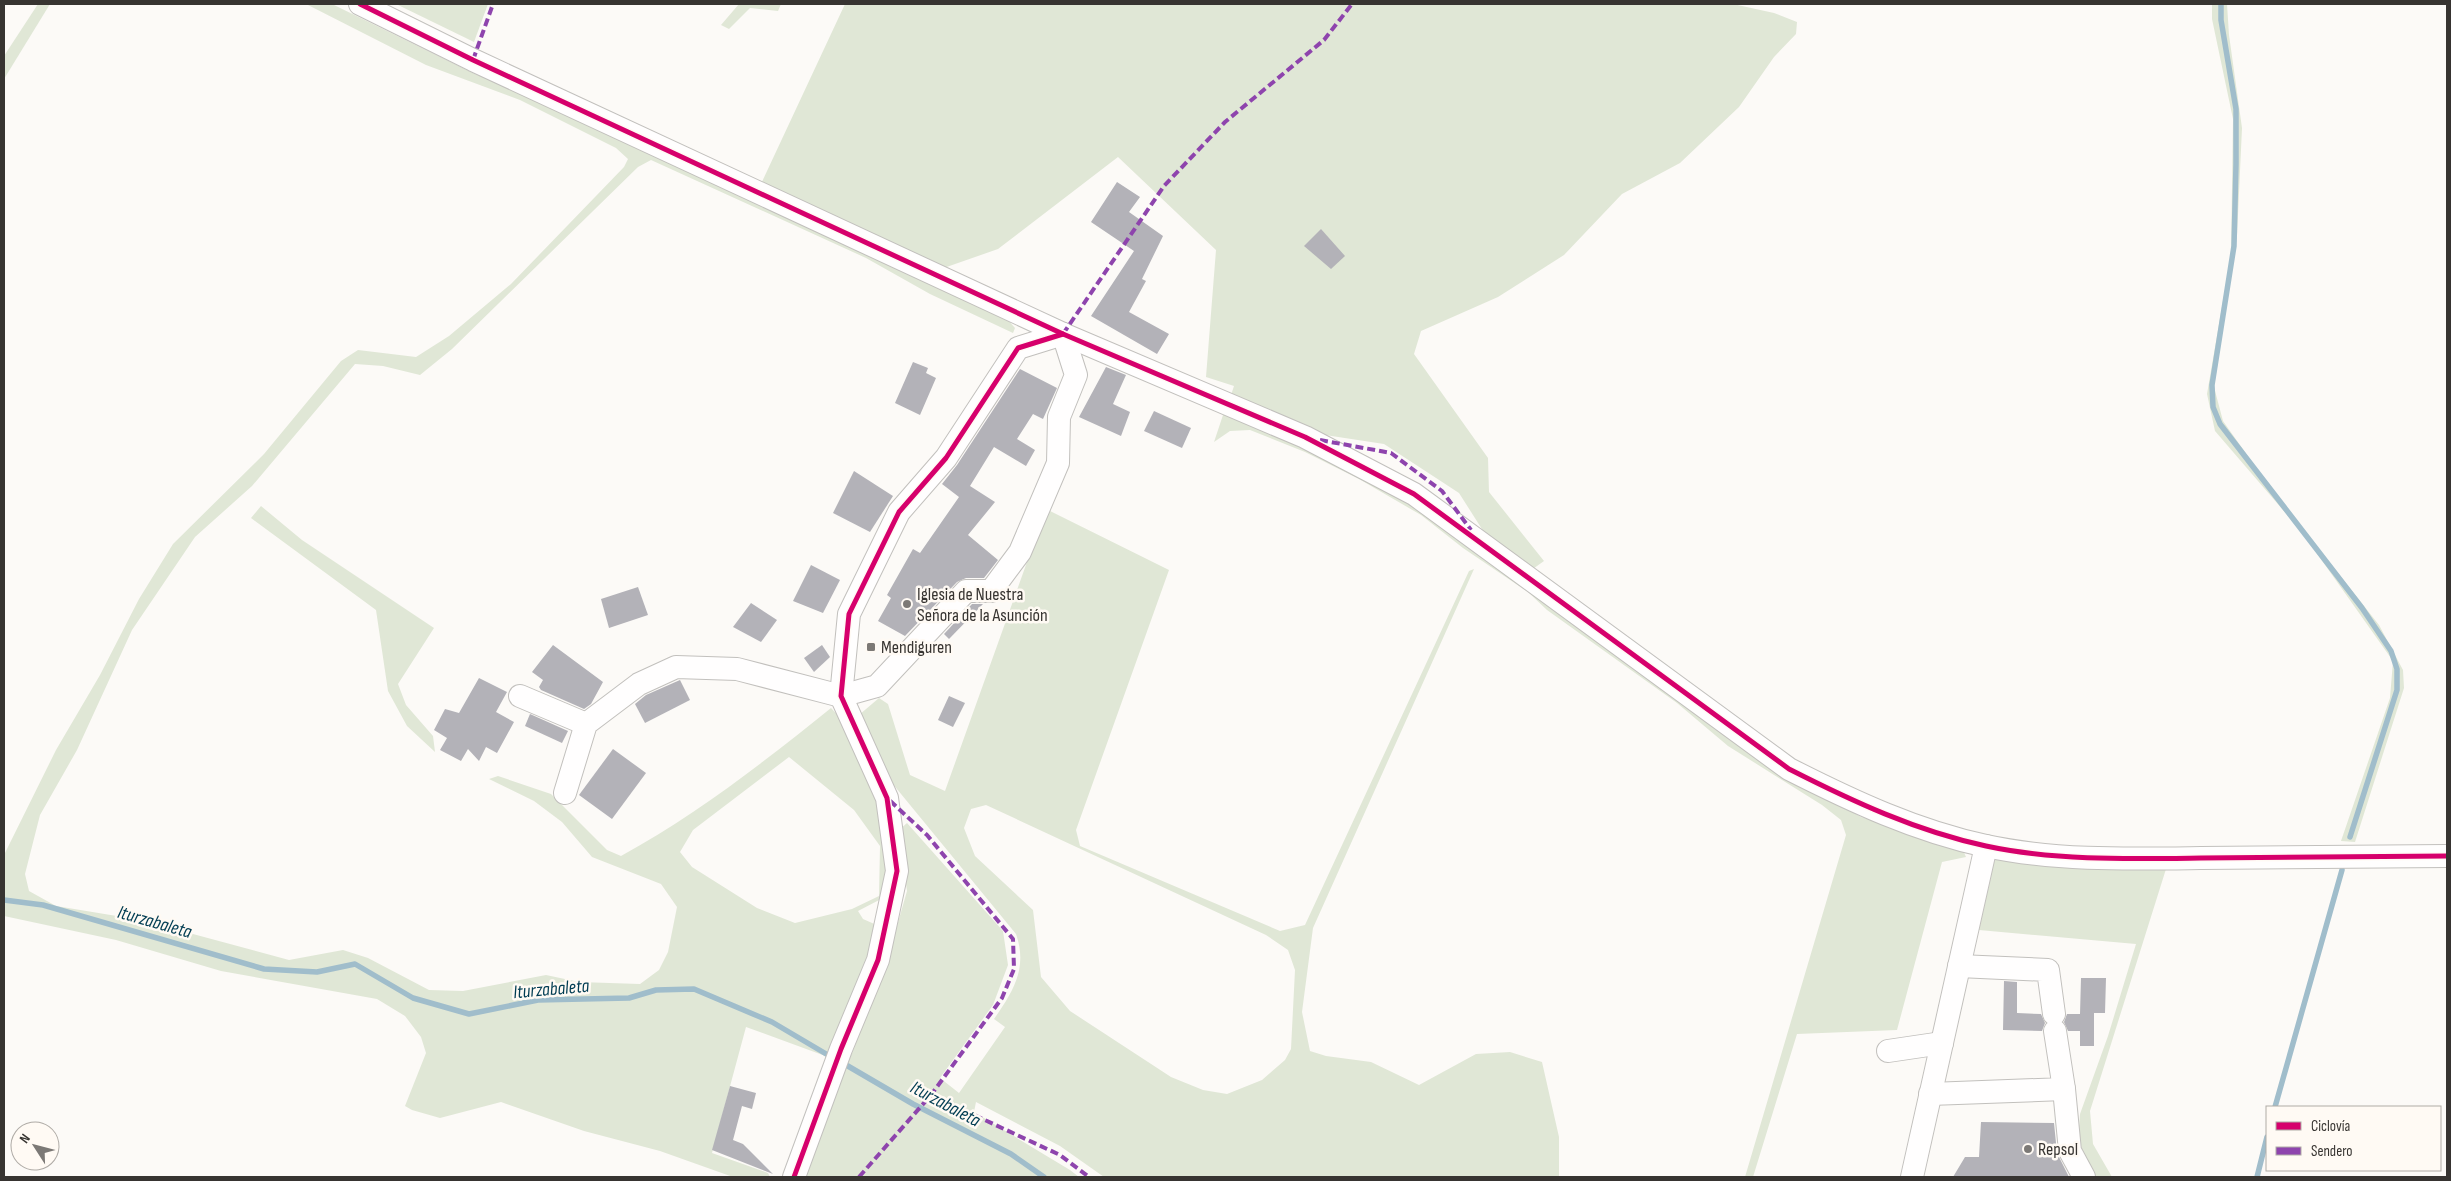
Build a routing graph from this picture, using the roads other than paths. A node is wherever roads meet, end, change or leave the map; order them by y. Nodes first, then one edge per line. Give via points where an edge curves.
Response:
1 (360, 4) edge
2 (1062, 334) junction
3 (520, 696) dead end
4 (841, 696) junction
5 (586, 724) junction
6 (565, 793) dead end
7 (1986, 846) junction
8 (2447, 856) edge
9 (1959, 966) junction
10 (1942, 1043) junction
11 (1888, 1051) dead end
12 (2064, 1089) junction
13 (1930, 1094) junction
14 (794, 1177) edge
15 (1912, 1177) edge
16 (2084, 1177) edge

1 - 2 street via 473,60
2 - 4 street via 1018,348 946,458 899,512 849,614
2 - 4 street via 1076,375 1059,417 1058,463 1020,552 991,591 966,591 877,686
2 - 7 street via 1305,437 1414,494 1789,769 1857,804 1911,825
3 - 5 street
4 - 5 street via 737,669 676,668 639,684
4 - 14 street via 887,798 897,871 878,960
5 - 6 street
7 - 8 street via 2044,855 2128,859
7 - 9 street
9 - 10 street
9 - 12 street via 2048,970
10 - 11 street
10 - 13 street
12 - 13 street
12 - 16 street via 2070,1151
13 - 15 street

